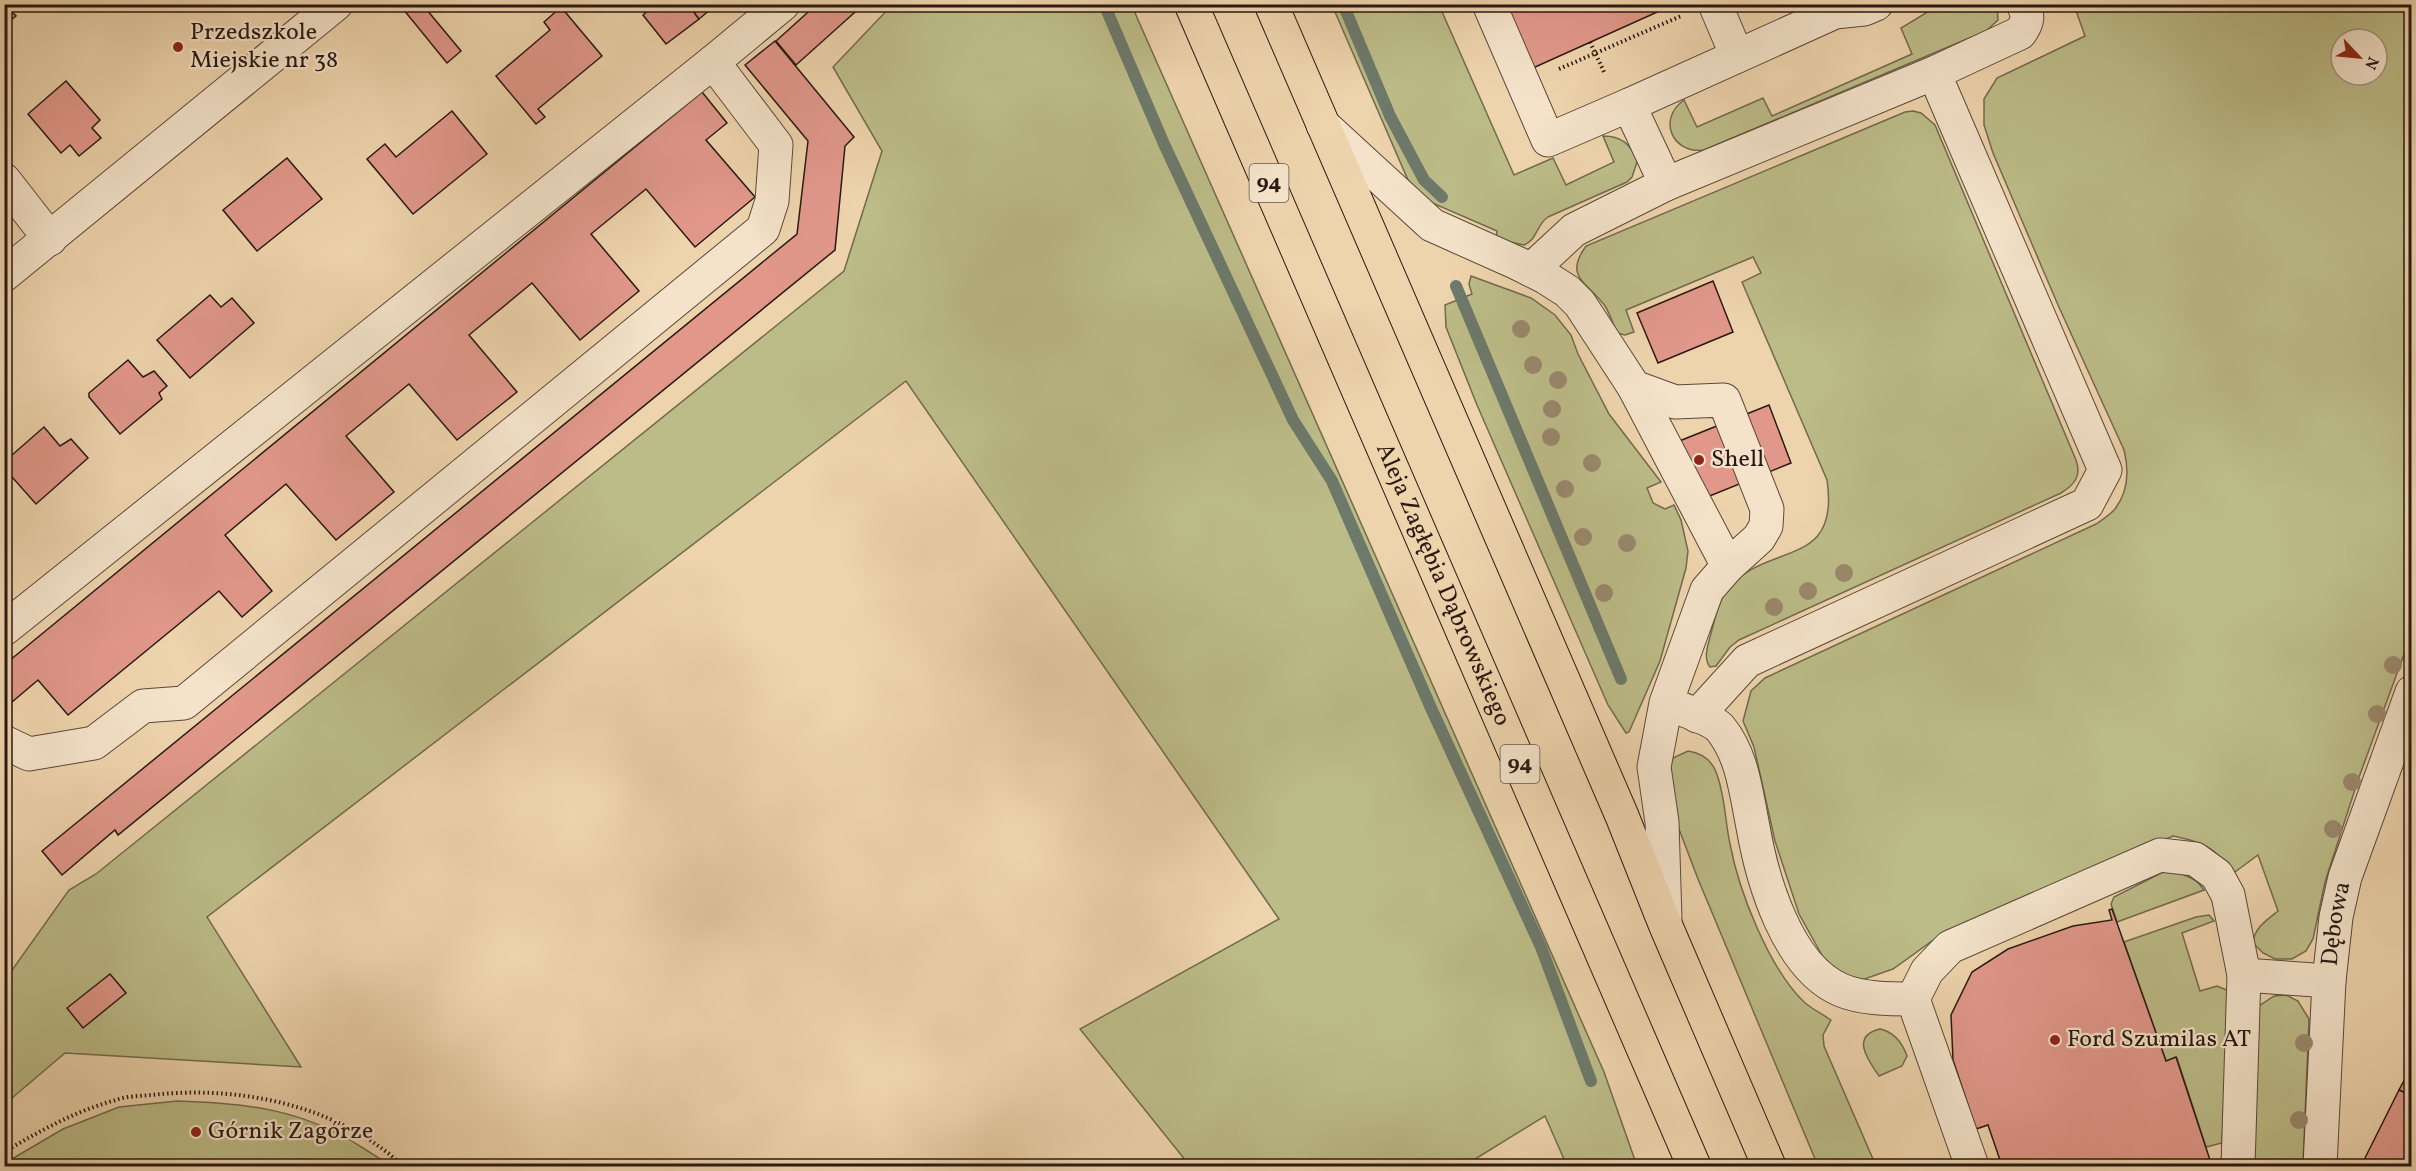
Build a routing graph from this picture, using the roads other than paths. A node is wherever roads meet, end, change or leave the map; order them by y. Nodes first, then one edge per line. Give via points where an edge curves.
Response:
1 (336, 4) edge
2 (783, 4) edge
3 (1191, 4) edge
4 (1271, 4) edge
5 (1489, 4) edge
6 (1876, 4) edge
7 (2023, 4) edge
8 (1833, 8) edge
9 (1700, 9) edge
10 (1737, 56) junction
11 (713, 62) junction
12 (1935, 73) junction
13 (1629, 105) junction
14 (1323, 125) junction
15 (4, 180) edge
16 (1666, 184) junction
17 (50, 239) junction
18 (1531, 270) junction
19 (4, 275) edge
20 (1634, 387) junction
21 (1728, 566) junction
22 (4, 629) edge
23 (2412, 692) edge
24 (1666, 703) junction
25 (1697, 716) junction
26 (4, 742) edge
27 (1665, 924) junction
28 (2244, 975) junction
29 (2329, 981) junction
30 (1913, 999) junction
31 (1694, 1167) edge
32 (1768, 1167) edge
33 (1972, 1167) edge
34 (2238, 1167) edge
35 (2320, 1167) edge

1 - 17 street
2 - 11 street
3 - 31 main road, Aleja Zagłębia Dąbrowskiego / 94
4 - 14 main road
5 - 13 street via 1548,140
6 - 8 street via 1864,9
7 - 12 street via 2027,24 2020,33
8 - 10 street
9 - 10 street
10 - 13 street
11 - 22 street
11 - 26 street via 776,145 772,201 763,229 184,703 143,706 94,743 29,754
12 - 16 street
12 - 25 street via 2105,470 2087,504 1746,661
13 - 16 street
14 - 18 street via 1431,225
14 - 27 main road
15 - 17 street
16 - 18 street via 1574,230
17 - 19 street
18 - 20 street via 1567,291 1580,304
20 - 21 street
20 - 21 street via 1675,402 1724,400 1767,510 1766,526 1759,538
21 - 24 street via 1707,590
23 - 29 street, Dębowa via 2345,877
24 - 25 street
24 - 27 street via 1654,766 1662,822
25 - 30 street via 1718,726 1738,758 1763,875 1798,952 1817,974 1840,990
27 - 32 main road
28 - 29 street
28 - 30 street via 2228,895 2217,875 2195,859 2160,855 1950,947 1927,971
28 - 34 street
29 - 35 street, Dębowa
30 - 33 street

